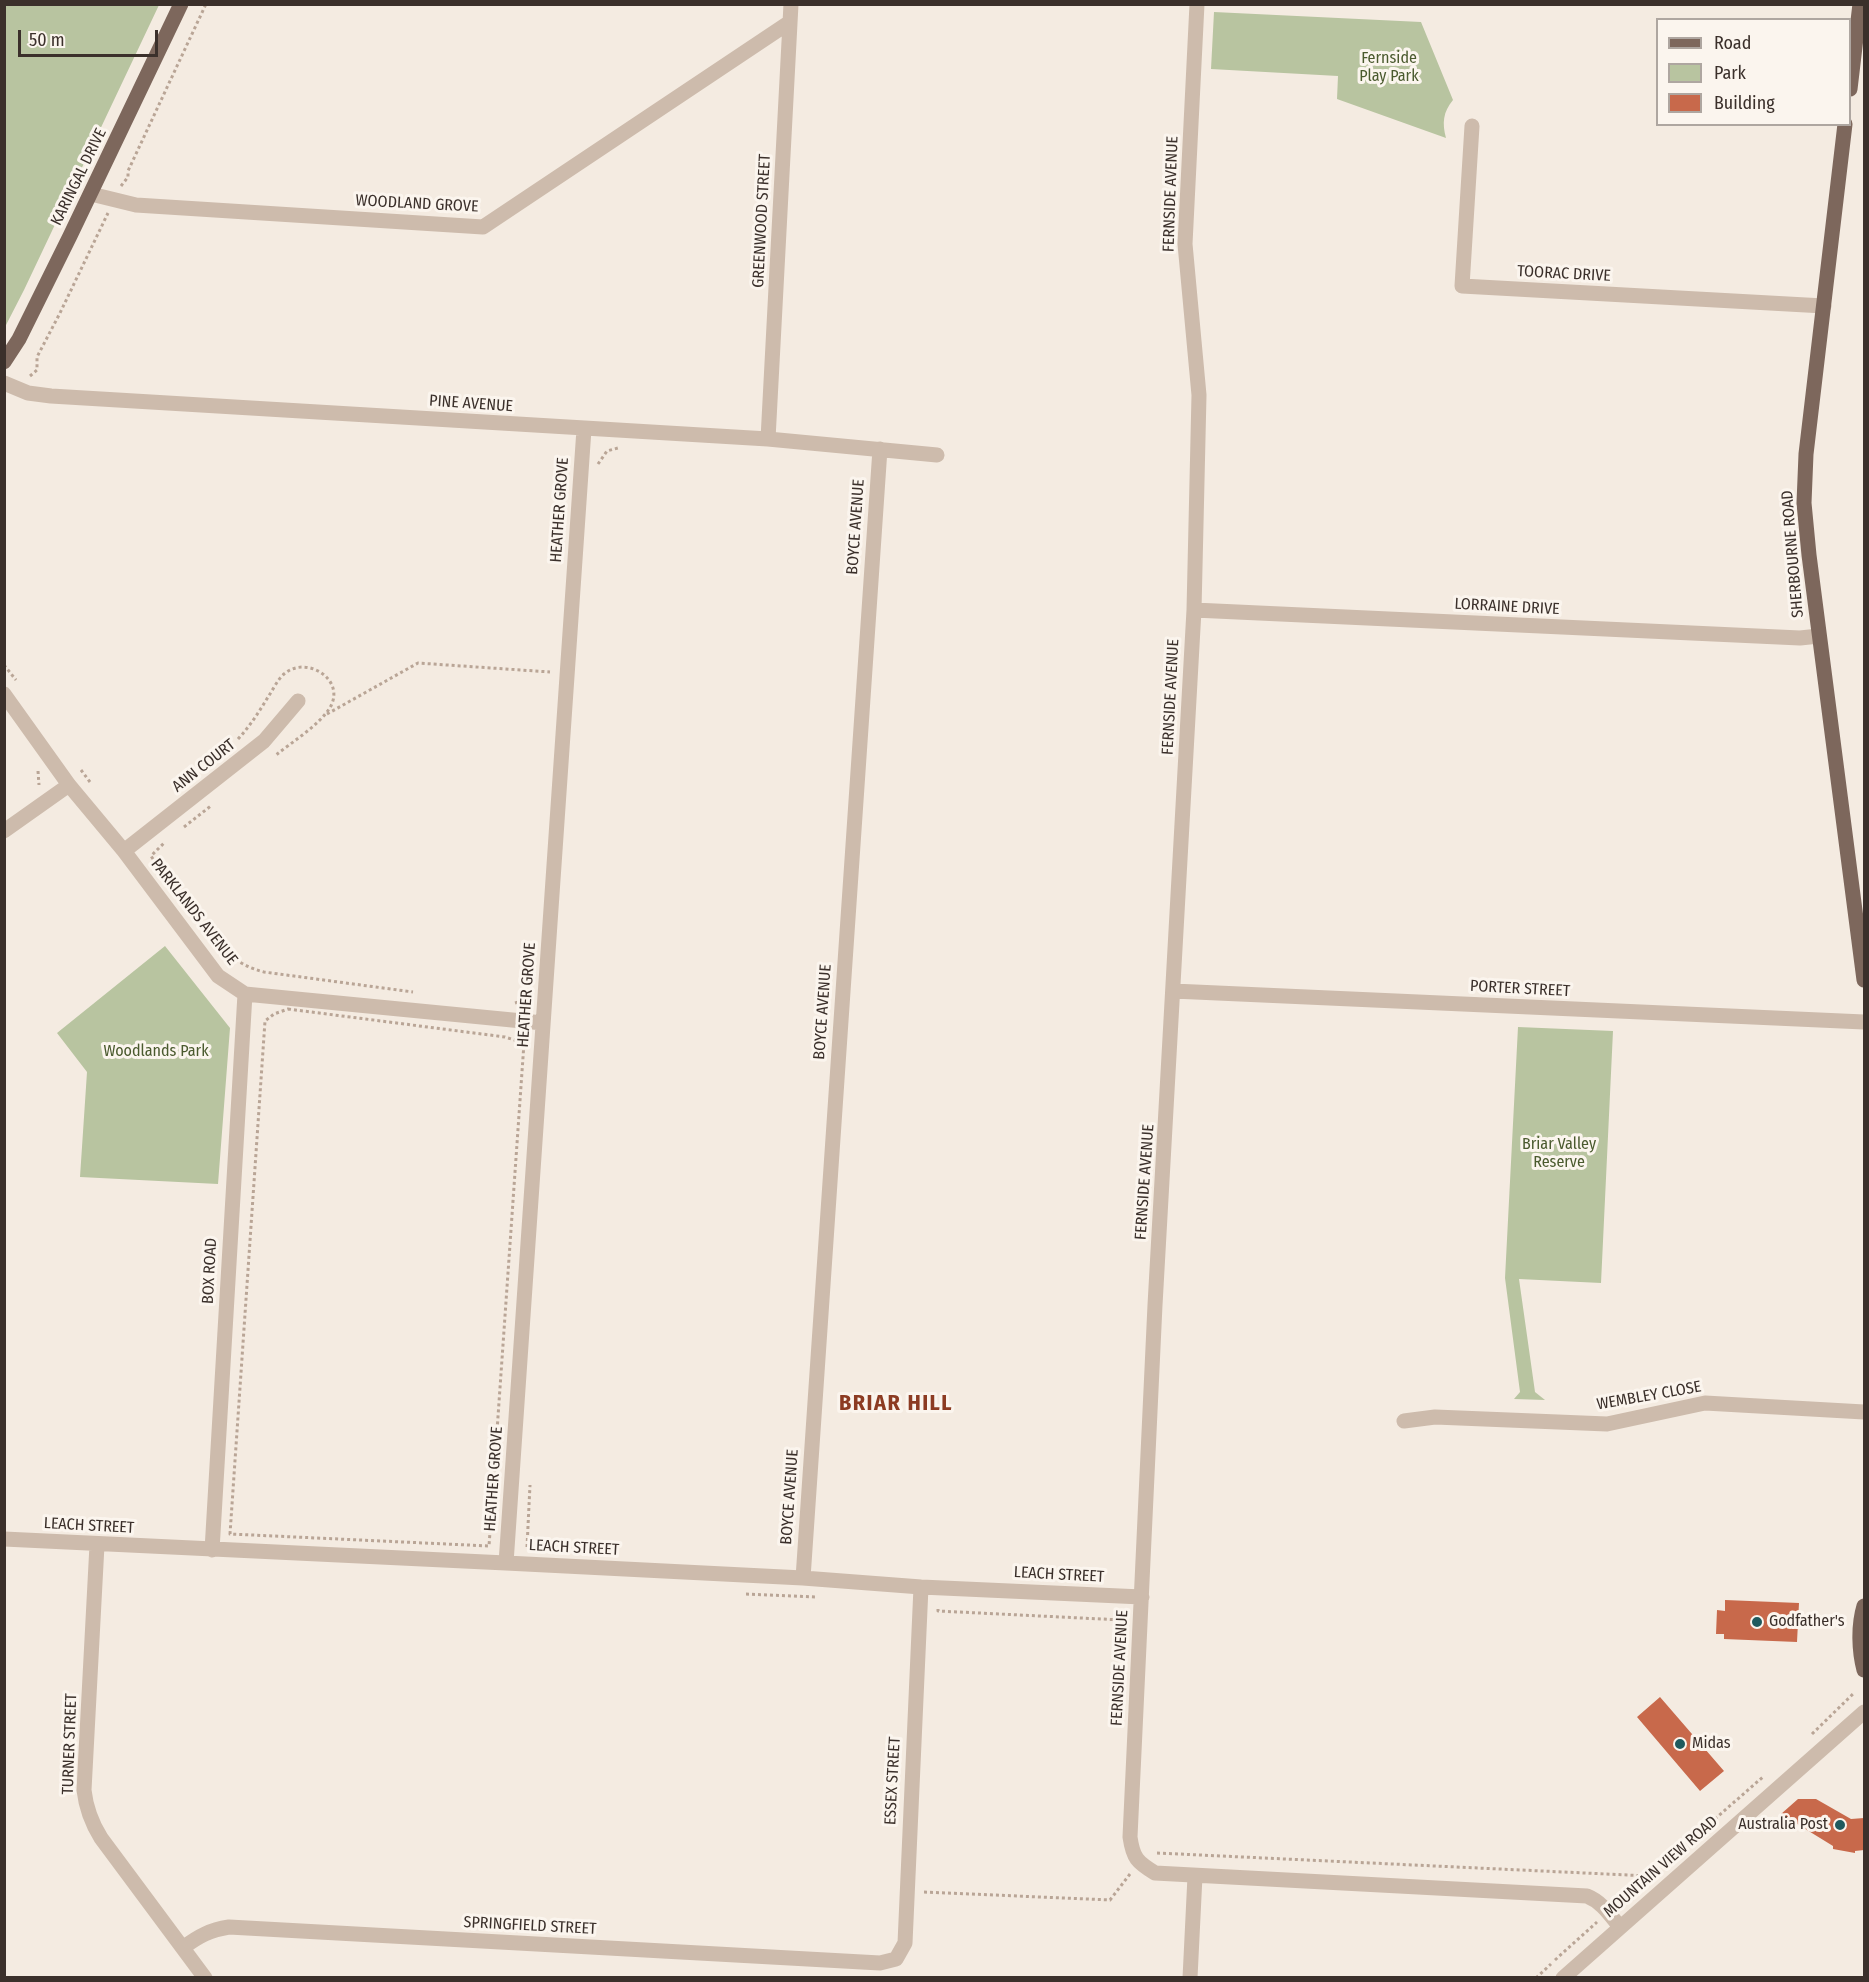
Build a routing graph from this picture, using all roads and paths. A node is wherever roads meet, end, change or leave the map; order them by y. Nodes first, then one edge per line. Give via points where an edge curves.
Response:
1 (181, 4) edge
2 (791, 4) edge
3 (1197, 4) edge
4 (1860, 4) edge
5 (790, 22) junction
6 (1851, 80) edge
7 (1472, 126) dead end
8 (1845, 126) edge
9 (91, 194) junction
10 (1824, 306) junction
11 (4, 362) edge
12 (4, 383) edge
13 (584, 429) junction
14 (768, 439) junction
15 (620, 448) dead end
16 (880, 449) junction
17 (937, 454) dead end
18 (598, 464) dead end
19 (1194, 610) junction
20 (1820, 636) junction
21 (4, 665) edge
22 (567, 673) junction
23 (16, 681) dead end
24 (4, 694) edge
25 (298, 701) dead end
26 (323, 716) junction
27 (231, 746) dead end
28 (275, 756) dead end
29 (76, 764) dead end
30 (37, 766) dead end
31 (91, 782) dead end
32 (69, 785) junction
33 (33, 792) dead end
34 (220, 799) dead end
35 (4, 831) edge
36 (178, 832) dead end
37 (170, 838) dead end
38 (124, 851) junction
39 (158, 866) dead end
40 (208, 932) dead end
41 (1864, 980) edge
42 (1173, 991) junction
43 (413, 992) dead end
44 (245, 994) junction
45 (527, 998) dead end
46 (507, 1004) dead end
47 (1864, 1022) edge
48 (543, 1023) junction
49 (1864, 1412) edge
50 (1404, 1421) dead end
51 (530, 1479) dead end
52 (230, 1534) dead end
53 (4, 1539) edge
54 (97, 1545) junction
55 (489, 1546) dead end
56 (527, 1547) dead end
57 (212, 1550) junction
58 (506, 1563) junction
59 (803, 1578) junction
60 (921, 1587) junction
61 (745, 1594) dead end
62 (1142, 1597) junction
63 (826, 1598) dead end
64 (920, 1603) junction
65 (1864, 1606) edge
66 (1125, 1626) dead end
67 (1864, 1671) edge
68 (1852, 1694) dead end
69 (1864, 1712) edge
70 (1808, 1738) dead end
71 (1767, 1773) dead end
72 (1151, 1851) dead end
73 (1133, 1869) junction
74 (1195, 1876) junction
75 (1650, 1876) junction
76 (1138, 1879) dead end
77 (906, 1891) junction
78 (1608, 1912) junction
79 (1620, 1927) junction
80 (184, 1947) junction
81 (880, 1963) joint
82 (206, 1977) edge
83 (1190, 1977) edge
84 (1536, 1977) edge
85 (1563, 1977) edge

1 - 9 main road, KARINGAL DRIVE
2 - 5 street, GREENWOOD STREET
3 - 19 street, FERNSIDE AVENUE via 1185,244 1199,395
4 - 6 main road
5 - 9 street, WOODLAND GROVE via 483,227 136,205
5 - 14 street, GREENWOOD STREET
7 - 10 street, TOORAC DRIVE via 1462,286
8 - 10 main road, SHERBOURNE ROAD
9 - 11 main road, KARINGAL DRIVE
10 - 20 main road, SHERBOURNE ROAD via 1805,479 1806,530
12 - 13 street, PINE AVENUE via 28,393 51,396
13 - 14 street, PINE AVENUE
13 - 22 street, HEATHER GROVE
14 - 16 street, PINE AVENUE
15 - 18 path via 607,452
16 - 17 street, PINE AVENUE
16 - 59 street, BOYCE AVENUE
19 - 20 street, LORRAINE DRIVE
19 - 42 street, FERNSIDE AVENUE
20 - 41 main road, SHERBOURNE ROAD
21 - 23 path
22 - 26 path via 418,663
22 - 48 street, HEATHER GROVE
24 - 32 street, PARKLANDS AVENUE
25 - 38 street, ANN COURT via 264,741
26 - 27 path via 335,696 328,676 305,666 294,668 282,675 250,726
26 - 28 path
29 - 31 path
30 - 33 path via 40,786
32 - 35 street
32 - 38 street, PARKLANDS AVENUE
34 - 36 path
37 - 39 path via 151,856
38 - 44 street, PARKLANDS AVENUE via 218,976
40 - 43 path via 234,959 249,968
42 - 47 street, PORTER STREET
42 - 62 street, FERNSIDE AVENUE
44 - 48 street, PARKLANDS AVENUE
44 - 57 street, BOX ROAD
45 - 46 path
48 - 58 street, HEATHER GROVE
49 - 50 street, WEMBLEY CLOSE via 1705,1403 1607,1424 1435,1417
51 - 56 path
52 - 55 path via 265,1021 288,1009 505,1037 524,1043
53 - 54 street, LEACH STREET
54 - 57 street, LEACH STREET
54 - 80 street, TURNER STREET via 86,1806 101,1838
57 - 58 street, LEACH STREET
58 - 59 street, LEACH STREET
59 - 60 street, LEACH STREET
60 - 62 street, LEACH STREET
60 - 64 street, ESSEX STREET
61 - 63 path
62 - 73 street, FERNSIDE AVENUE via 1130,1837
64 - 66 path via 938,1603 938,1611 1122,1620
64 - 77 street, ESSEX STREET
65 - 67 main road
68 - 70 path
69 - 79 street, MOUNTAIN VIEW ROAD
71 - 75 path
72 - 75 path
73 - 74 street
73 - 76 path
73 - 77 path via 1110,1900
74 - 78 street via 1587,1896 1596,1899
74 - 83 street
75 - 78 path
77 - 81 street, ESSEX STREET via 904,1943 896,1959
78 - 79 street
78 - 84 path
79 - 85 street, MOUNTAIN VIEW ROAD
80 - 81 street, SPRINGFIELD STREET via 212,1929 229,1927
80 - 82 street, TURNER STREET

